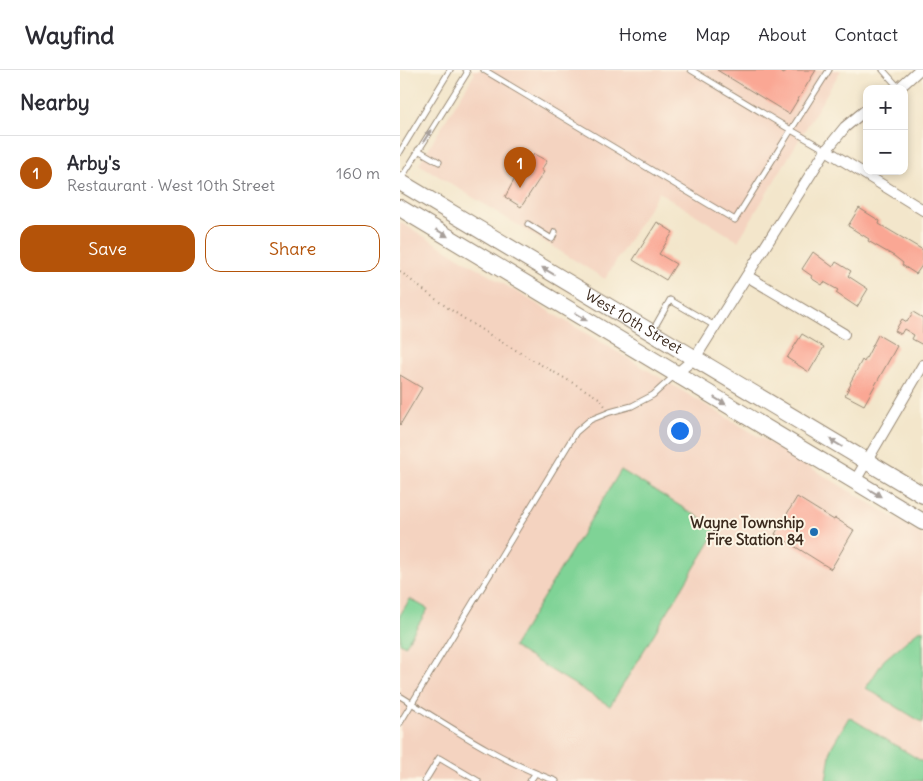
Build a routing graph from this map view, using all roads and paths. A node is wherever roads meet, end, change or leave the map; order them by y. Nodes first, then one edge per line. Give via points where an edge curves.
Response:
1 (450, 70) edge
2 (466, 70) edge
3 (484, 70) edge
4 (691, 70) edge
5 (829, 70) edge
6 (883, 70) edge
7 (919, 70) edge
8 (896, 85) edge
9 (902, 85) edge
10 (863, 112) edge
11 (791, 130) junction
12 (418, 150) junction
13 (826, 150) junction
14 (400, 152) edge
15 (439, 162) dead end
16 (400, 175) edge
17 (400, 182) edge
18 (400, 208) edge
19 (923, 210) edge
20 (528, 224) dead end
21 (556, 232) dead end
22 (400, 271) edge
23 (747, 276) junction
24 (715, 326) junction
25 (651, 332) junction
26 (844, 334) dead end
27 (695, 358) junction
28 (923, 365) edge
29 (676, 374) junction
30 (610, 412) junction
31 (867, 461) junction
32 (855, 481) junction
33 (923, 495) edge
34 (923, 522) edge
35 (400, 696) edge
36 (412, 703) junction
37 (400, 723) edge
38 (535, 774) junction
39 (425, 781) edge
40 (478, 781) edge
41 (530, 781) edge
42 (556, 781) edge

1 - 14 lane
12 -> 2 lane
3 - 11 lane via 735,220
4 - 11 lane
5 - 11 lane
6 - 8 lane
7 - 9 street
10 - 13 street via 845,127
11 - 13 lane
12 - 15 lane
12 - 16 lane via 404,174
13 - 19 street
13 - 23 street
25 -> 17 main road, West 10th Street
18 -> 29 main road, West 10th Street
20 - 21 lane via 552,239
22 - 30 path via 453,312 599,398
23 - 24 street
23 - 26 street
24 - 25 lane via 670,300
24 - 27 street
25 - 27 main road, West 10th Street
27 - 29 street
31 -> 27 main road, West 10th Street
28 - 31 street
29 - 30 lane via 653,395 632,406
29 -> 32 main road, West 10th Street
30 - 36 lane via 590,420 576,432
31 - 32 street
31 - 33 main road, West 10th Street
32 -> 34 main road, West 10th Street
35 - 36 lane
36 - 37 lane
36 - 38 lane
38 - 41 lane
38 - 42 lane
39 - 40 lane via 439,758

